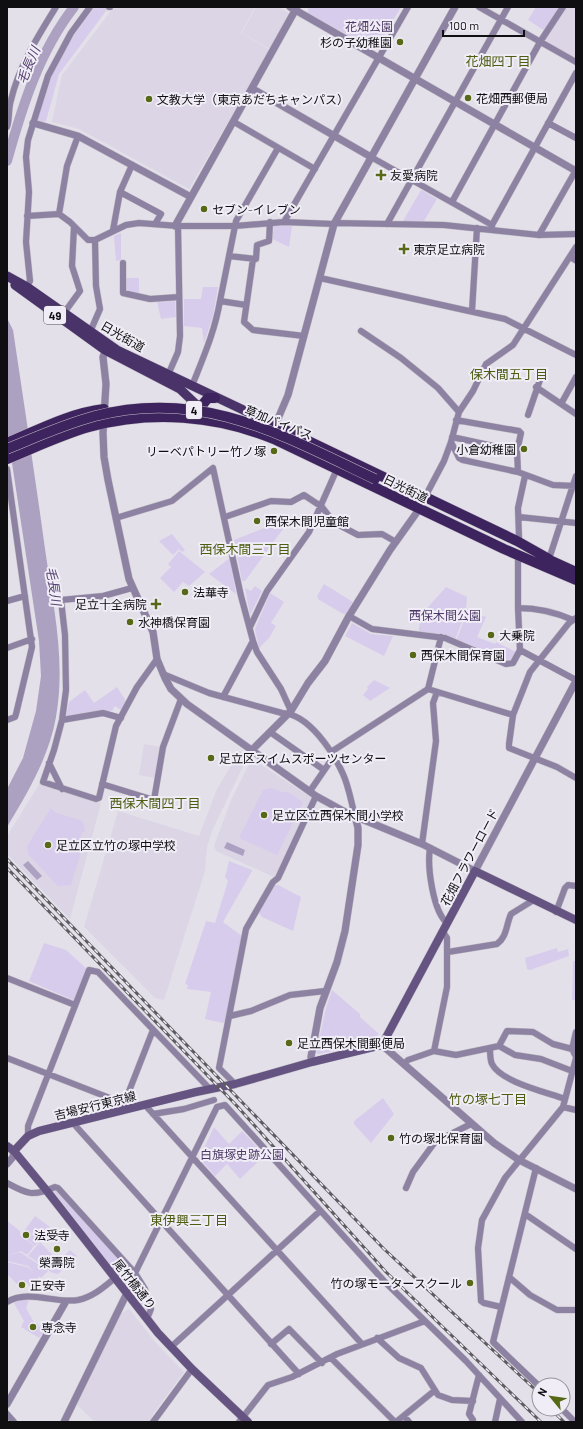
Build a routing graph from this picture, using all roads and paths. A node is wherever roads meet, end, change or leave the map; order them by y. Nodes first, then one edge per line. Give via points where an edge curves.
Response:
1 (56, 7) edge
2 (90, 7) edge
3 (408, 7) edge
4 (455, 7) edge
5 (479, 7) edge
6 (508, 7) edge
7 (563, 7) edge
8 (297, 9) edge
9 (500, 19) junction
10 (540, 42) junction
11 (378, 58) junction
12 (576, 62) edge
13 (576, 72) edge
14 (415, 79) junction
15 (253, 89) junction
16 (454, 102) junction
17 (234, 122) junction
18 (32, 123) junction
19 (548, 123) junction
20 (495, 125) junction
21 (7, 127) edge
22 (334, 135) junction
23 (78, 136) junction
24 (576, 138) edge
25 (535, 147) junction
26 (278, 148) junction
27 (371, 157) junction
28 (132, 165) junction
29 (315, 169) junction
30 (576, 171) edge
31 (412, 180) junction
32 (120, 192) junction
33 (191, 197) junction
34 (452, 202) junction
35 (59, 214) junction
36 (27, 216) junction
37 (270, 222) junction
38 (284, 222) junction
39 (155, 224) junction
40 (335, 224) junction
41 (387, 224) junction
42 (177, 226) junction
43 (235, 226) junction
44 (74, 227) junction
45 (477, 228) junction
46 (492, 228) junction
47 (113, 230) junction
48 (576, 234) edge
49 (539, 235) junction
50 (95, 240) junction
51 (576, 247) edge
52 (229, 256) junction
53 (253, 259) junction
54 (574, 259) edge
55 (123, 263) dead end
56 (8, 276) edge
57 (320, 278) junction
58 (26, 287) junction
59 (179, 297) junction
60 (220, 301) junction
61 (246, 306) junction
62 (472, 311) junction
63 (64, 313) junction
64 (524, 328) junction
65 (361, 331) dead end
66 (90, 332) junction
67 (304, 336) junction
68 (106, 347) junction
69 (576, 355) edge
70 (542, 374) dead end
71 (168, 375) junction
72 (576, 377) edge
73 (192, 386) junction
74 (536, 386) junction
75 (215, 398) junction
76 (561, 404) junction
77 (104, 409) junction
78 (202, 410) junction
79 (459, 412) junction
80 (576, 414) edge
81 (528, 415) dead end
82 (456, 420) junction
83 (224, 423) junction
84 (103, 424) junction
85 (275, 425) junction
86 (269, 437) junction
87 (452, 439) junction
88 (8, 449) edge
89 (517, 451) junction
90 (7, 469) edge
91 (338, 469) junction
92 (518, 472) junction
93 (525, 476) junction
94 (576, 476) edge
95 (375, 480) joint
96 (574, 487) edge
97 (425, 497) junction
98 (320, 505) junction
99 (420, 508) junction
100 (225, 517) junction
101 (519, 517) junction
102 (116, 518) junction
103 (562, 521) junction
104 (576, 523) edge
105 (517, 540) junction
106 (396, 542) junction
107 (518, 555) junction
108 (548, 559) junction
109 (576, 572) edge
110 (576, 580) edge
111 (132, 588) junction
112 (25, 596) junction
113 (7, 602) edge
114 (518, 608) junction
115 (349, 616) junction
116 (574, 619) edge
117 (250, 627) junction
118 (441, 637) junction
119 (32, 640) junction
120 (253, 641) junction
121 (7, 648) edge
122 (520, 650) junction
123 (157, 659) junction
124 (539, 660) junction
125 (163, 674) junction
126 (576, 680) edge
127 (428, 689) junction
128 (437, 692) junction
129 (223, 697) junction
130 (181, 699) junction
131 (291, 712) junction
132 (514, 716) junction
133 (121, 718) junction
134 (7, 720) edge
135 (62, 720) junction
136 (270, 732) junction
137 (252, 750) junction
138 (333, 754) junction
139 (535, 758) junction
140 (49, 763) junction
141 (324, 770) junction
142 (576, 778) edge
143 (102, 784) junction
144 (62, 789) junction
145 (310, 791) junction
146 (316, 796) junction
147 (355, 816) junction
148 (422, 844) junction
149 (430, 848) junction
150 (475, 871) junction
151 (576, 886) edge
152 (532, 901) junction
153 (556, 912) junction
154 (576, 920) edge
155 (447, 923) junction
156 (442, 932) junction
157 (448, 952) junction
158 (7, 978) edge
159 (326, 991) junction
160 (75, 1005) junction
161 (230, 1016) junction
162 (153, 1030) junction
163 (576, 1032) edge
164 (382, 1045) junction
165 (499, 1046) junction
166 (490, 1048) junction
167 (572, 1049) junction
168 (434, 1051) junction
169 (576, 1057) edge
170 (7, 1058) edge
171 (312, 1062) junction
172 (404, 1064) junction
173 (572, 1071) junction
174 (48, 1074) junction
175 (247, 1080) junction
176 (232, 1081) junction
177 (209, 1089) junction
178 (565, 1099) junction
179 (214, 1100) junction
180 (145, 1105) junction
181 (218, 1106) junction
182 (125, 1107) junction
183 (562, 1107) junction
184 (576, 1110) edge
185 (153, 1114) junction
186 (72, 1123) junction
187 (471, 1124) junction
188 (28, 1136) junction
189 (7, 1146) edge
190 (14, 1151) junction
191 (192, 1157) junction
192 (519, 1160) junction
193 (7, 1164) edge
194 (536, 1168) junction
195 (7, 1183) edge
196 (406, 1188) dead end
197 (576, 1189) edge
198 (47, 1190) junction
199 (320, 1211) junction
200 (524, 1214) junction
201 (160, 1222) junction
202 (576, 1249) edge
203 (277, 1251) junction
204 (135, 1273) junction
205 (509, 1277) junction
206 (115, 1278) junction
207 (127, 1293) junction
208 (227, 1296) junction
209 (65, 1301) junction
210 (7, 1302) edge
211 (502, 1307) junction
212 (576, 1310) edge
213 (147, 1319) junction
214 (425, 1321) junction
215 (377, 1338) junction
216 (271, 1344) junction
217 (362, 1344) junction
218 (171, 1348) junction
219 (331, 1358) junction
220 (322, 1363) junction
221 (192, 1369) junction
222 (299, 1374) junction
223 (479, 1375) junction
224 (531, 1379) edge
225 (434, 1391) junction
226 (500, 1399) junction
227 (473, 1402) junction
228 (7, 1404) edge
229 (7, 1414) edge
230 (404, 1416) junction
231 (243, 1420) edge
232 (520, 1421) edge
233 (14, 1422) edge
234 (64, 1422) edge
235 (153, 1422) edge
236 (395, 1422) edge
237 (409, 1422) edge
238 (472, 1422) edge
239 (495, 1422) edge

1 - 21 street via 18,78 10,101
2 - 18 street via 71,33 51,71
3 - 11 street
4 - 14 street
5 - 9 street
6 - 9 street
7 - 10 street
8 - 11 street
8 - 15 street via 257,87
9 - 10 street
9 - 16 street
10 - 12 street
10 - 20 street
11 - 14 street
11 - 22 street
13 - 19 street
14 - 16 street
14 - 27 street
15 - 17 street
15 - 22 street
16 - 20 street
16 - 31 street
17 - 26 street
17 - 33 street
18 - 23 street
18 - 36 street via 26,149 29,192
19 - 24 street
19 - 25 street
20 - 25 street
20 - 34 street
22 - 27 street
22 - 29 street
23 - 28 street
23 - 35 street via 67,166
25 - 30 street
25 - 46 street
26 - 29 street
26 - 43 street
27 - 31 street
27 - 40 street
28 - 32 street
28 - 33 street
29 - 38 street
30 - 49 street
31 - 34 street
31 - 41 street
32 - 39 street via 161,214
32 - 47 street
33 - 42 street
34 - 46 street
35 - 36 street
35 - 44 street
36 - 58 street via 26,242 30,281
37 - 38 street
37 - 43 street
37 - 53 street via 269,241 257,245 256,259
38 - 40 street
39 - 42 street
39 - 47 street via 126,224
40 - 41 street
40 - 57 street
41 - 45 street
42 - 43 street
42 - 59 street
43 - 52 street
44 - 50 street via 88,240
44 - 63 street via 72,266 80,291
45 - 46 street
45 - 62 street
46 - 49 street
47 - 50 street
48 - 49 street
50 - 66 street via 96,286 100,309
51 - 54 street
52 - 53 street
52 - 60 street
53 - 61 street
54 - 64 street
55 - 59 street via 123,293 150,299
56 - 58 main road, 日光街道 / 49
56 - 68 main road, 日光街道 / 49 via 27,295
57 - 62 street
57 - 67 street
58 - 63 main road, 日光街道 / 49
59 - 71 street via 178,352
60 - 61 street
60 - 73 street via 208,347
61 - 67 street via 244,322 254,330
62 - 64 street via 505,319
63 - 66 main road, 日光街道 / 49
64 - 69 street
64 - 79 street via 513,345 486,364
65 - 79 street via 401,358 438,388
66 - 68 main road, 日光街道 / 49
67 - 85 street via 288,395
68 - 71 main road, 日光街道 / 49
68 - 77 street via 102,362 106,384
68 - 78 main road, 日光街道 / 49 via 180,390
70 - 74 street
71 - 73 main road, 日光街道 / 49
72 - 76 street
73 - 75 main road, 日光街道 / 49
74 - 76 street
74 - 81 street
75 - 78 highway, 4 via 204,400
75 - 85 main road, 日光街道 / 49
76 - 80 street
77 - 84 street
77 - 88 highway via 71,417 32,433
78 - 83 highway, 4
79 - 82 street
82 - 87 street
82 - 89 street via 519,430 522,433
83 - 84 highway, 4 via 158,417
83 - 86 highway, 日光街道 / 4
84 - 88 highway, 4 via 33,448
84 - 102 street via 104,457
85 - 86 street
85 - 97 highway, 4
86 - 91 highway, 日光街道 / 4
87 - 89 street
87 - 92 street via 459,458 463,460
87 - 97 street
88 - 95 highway, 草加バイパス / 4, bridge via 95,416 142,409 182,409 226,416 257,425
89 - 92 street
90 - 112 street
91 - 98 street
91 - 99 highway, 日光街道 / 4
92 - 93 street
93 - 96 street via 553,485
93 - 101 street via 520,496
94 - 96 street
95 - 108 highway, 日光街道 / 4 via 504,542
96 - 103 street
97 - 105 highway, 4
98 - 100 street via 304,495 292,502 271,501
98 - 106 street via 339,526 358,535 382,534
98 - 117 street via 309,532 267,591
99 - 106 street
99 - 107 highway, 日光街道 / 4
100 - 102 street via 214,468 172,501
100 - 117 street
101 - 103 street
101 - 105 street
102 - 111 street
103 - 104 street
103 - 108 street
105 - 108 highway, 4
106 - 115 street
107 - 110 highway, 日光街道 / 4
107 - 114 street
108 - 109 highway, 日光街道 / 4
111 - 123 street via 153,632
111 - 135 street via 103,596 61,600 67,663
112 - 113 street
112 - 119 street
114 - 116 street via 534,608
114 - 122 street
115 - 118 street via 372,629
115 - 131 street via 325,661
116 - 124 street
117 - 120 street
118 - 122 street via 506,664 513,663
118 - 127 street
119 - 121 street
119 - 134 street via 16,714
120 - 129 street
120 - 131 street via 257,652 281,689
122 - 124 street
123 - 125 street
123 - 133 street via 137,687
124 - 126 street
124 - 132 street via 530,672
125 - 129 street
125 - 130 street via 171,689
126 - 139 street, 花畑フラワーロード
127 - 128 street
127 - 138 street
128 - 132 street
128 - 148 street via 432,703 436,742
129 - 131 street
130 - 137 street
130 - 143 street via 163,747 154,800
131 - 136 street
131 - 138 street via 312,729
132 - 139 street via 509,748
133 - 135 street via 103,713
133 - 143 street via 113,736
135 - 140 street
136 - 137 street
136 - 141 street
137 - 145 street
138 - 141 street
138 - 147 street via 343,775
139 - 142 street
139 - 150 street, 花畑フラワーロード
140 - 144 street
140 - 144 street via 42,782
141 - 145 street
143 - 144 street via 99,798 96,799
145 - 146 street
146 - 147 street
146 - 161 street via 278,878 273,882 246,929
147 - 148 street
147 - 159 street via 358,845 345,932
148 - 149 street
149 - 150 street
149 - 155 street via 430,880 441,918
150 - 152 main road
150 - 155 main road, 花畑フラワーロード
151 - 153 street via 568,885 565,888
152 - 153 main road
152 - 157 street via 511,914 508,927 497,944
153 - 154 main road
155 - 156 main road, 花畑フラワーロード
156 - 157 street via 447,938
156 - 164 main road, 花畑フラワーロード
157 - 168 street via 447,987
158 - 160 street
159 - 161 street via 290,995 251,1011
159 - 171 street via 317,1022
160 - 162 street via 89,970 92,970 98,972
160 - 174 street
161 - 176 street via 219,1068
162 - 177 street
162 - 182 street
163 - 167 street
164 - 171 main road, 吉場安行東京線
164 - 172 street
165 - 166 street
165 - 167 street via 507,1031 533,1032 553,1044
165 - 173 street via 515,1054 542,1059
166 - 168 street via 456,1055
166 - 178 street via 491,1063 512,1080
167 - 169 street
168 - 172 street via 408,1060
169 - 173 street
170 - 174 street
171 - 175 main road, 吉場安行東京線
172 - 187 street
173 - 178 street
174 - 182 street
174 - 188 street via 28,1126
175 - 176 main road, 吉場安行東京線
175 - 177 main road, 吉場安行東京線
176 - 177 main road, 吉場安行東京線
177 - 179 street
177 - 180 main road, 吉場安行東京線
178 - 183 street
179 - 181 street
179 - 185 street via 184,1109
180 - 182 main road, 吉場安行東京線
180 - 185 street
181 - 191 street
181 - 199 street via 225,1105
182 - 186 main road, 吉場安行東京線
183 - 184 street
183 - 192 street
185 - 191 street
186 - 188 main road, 吉場安行東京線
186 - 201 street
187 - 192 street
187 - 196 street via 435,1142 413,1172
188 - 190 main road, 吉場安行東京線
189 - 190 main road
190 - 193 street
190 - 198 main road, 尾竹橋通り
191 - 201 street
191 - 203 street
192 - 194 street
192 - 211 street via 498,1189 482,1220 476,1248 481,1301
194 - 197 street
194 - 200 street
195 - 198 street via 37,1194
198 - 204 street via 58,1188
198 - 206 main road, 尾竹橋通り
199 - 203 street
199 - 214 street via 385,1282
200 - 202 street
200 - 205 street
201 - 204 street
201 - 208 street
203 - 208 street
203 - 217 street
204 - 207 street
204 - 213 street via 145,1289 152,1309
205 - 211 street
205 - 212 street via 530,1295 557,1310
206 - 207 main road, 尾竹橋通り
206 - 209 street via 89,1296
207 - 213 main road, 尾竹橋通り
207 - 234 street
208 - 216 street
208 - 218 street
209 - 210 street via 26,1297
209 - 228 street
211 - 224 street via 494,1345
213 - 218 main road, 尾竹橋通り
214 - 215 street
214 - 223 street
215 - 217 street
215 - 225 street via 399,1358 420,1368
216 - 220 street via 289,1329
216 - 222 street
217 - 219 street
218 - 221 main road, 尾竹橋通り
219 - 220 street
219 - 236 street
220 - 222 street
221 - 231 main road, 尾竹橋通り
221 - 235 street
222 - 231 street via 264,1388
223 - 226 street
223 - 227 street
225 - 227 street via 445,1398
225 - 230 street
226 - 232 street
226 - 239 street
227 - 238 street via 469,1414
229 - 233 street
230 - 236 street
230 - 237 street

